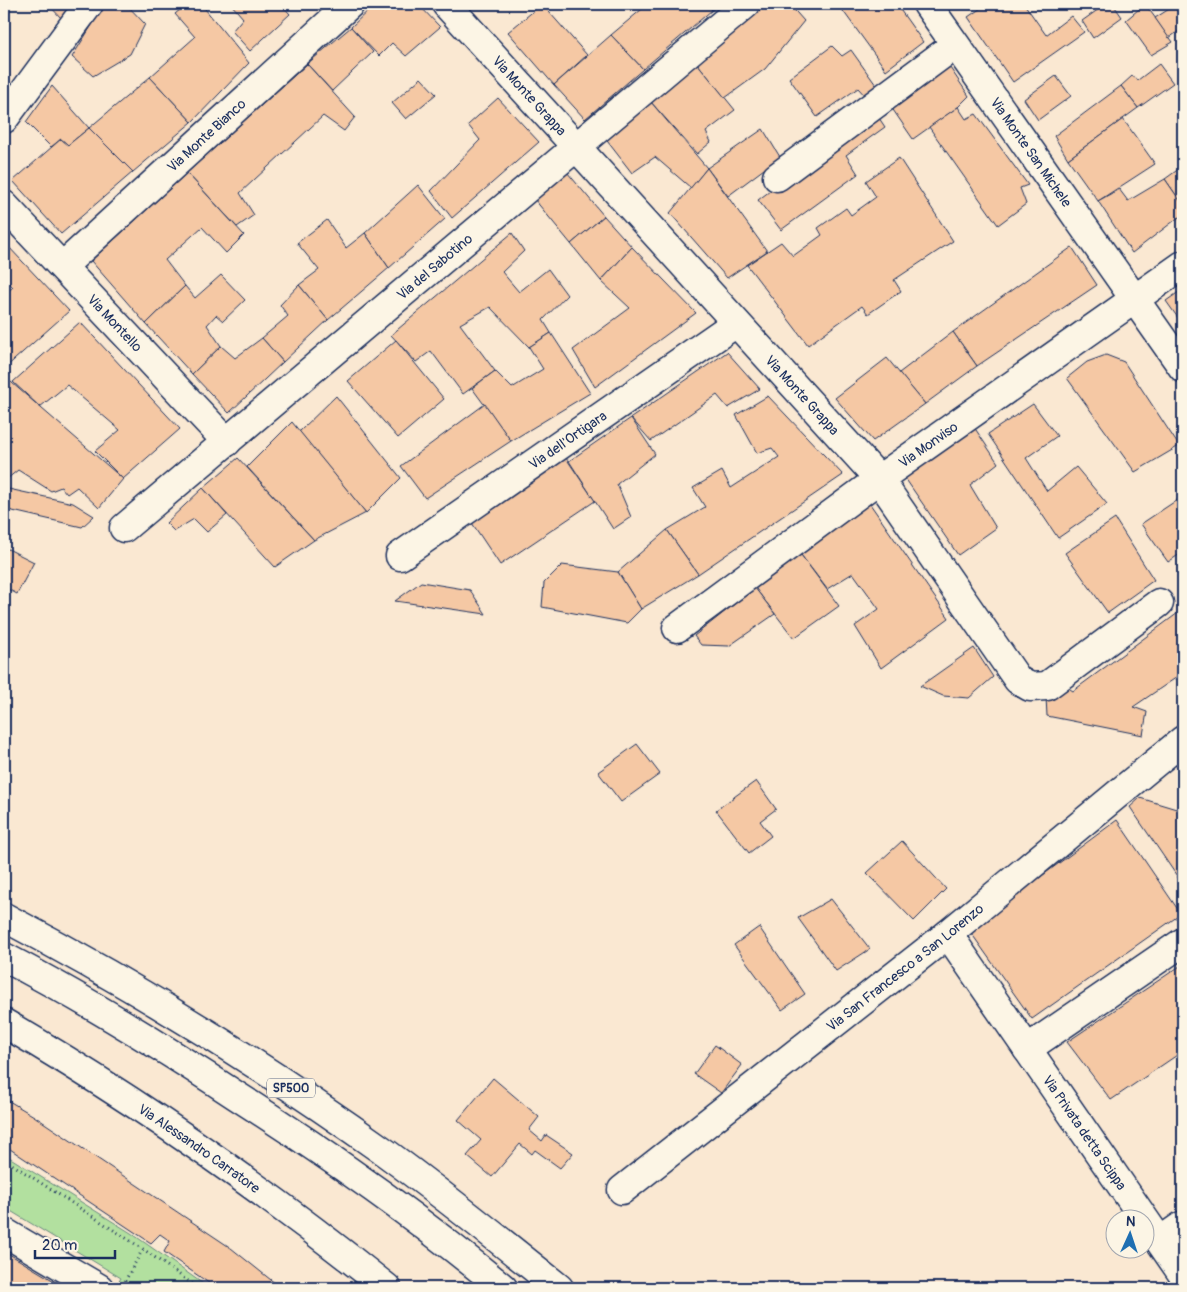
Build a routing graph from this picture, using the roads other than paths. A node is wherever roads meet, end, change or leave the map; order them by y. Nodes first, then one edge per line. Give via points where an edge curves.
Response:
1 (89, 4) edge
2 (350, 4) edge
3 (446, 4) edge
4 (746, 4) edge
5 (927, 4) edge
6 (955, 45) junction
7 (4, 119) edge
8 (576, 149) junction
9 (777, 176) dead end
10 (4, 204) edge
11 (63, 266) junction
12 (1183, 266) edge
13 (1135, 300) junction
14 (736, 323) junction
15 (1183, 368) edge
16 (227, 442) junction
17 (879, 479) junction
18 (124, 528) dead end
19 (400, 556) dead end
20 (1159, 603) dead end
21 (677, 628) dead end
22 (1183, 740) edge
23 (4, 917) edge
24 (948, 934) junction
25 (1183, 942) edge
26 (4, 957) edge
27 (4, 1023) edge
28 (1027, 1049) junction
29 (622, 1190) dead end
30 (1183, 1225) edge
31 (4, 1232) edge
32 (1160, 1241) junction
33 (1183, 1275) edge
34 (110, 1288) edge
35 (387, 1288) edge
36 (503, 1288) edge
37 (558, 1288) edge

1 - 7 main road
2 - 11 main road, Via Monte Bianco
3 - 8 main road, Via Monte Grappa
4 - 8 main road, Via del Sabotino
5 - 6 main road, Via Monte San Michele
6 - 9 main road
6 - 13 main road, Via Monte San Michele
8 - 14 main road, Via Monte Grappa
8 - 16 main road, Via del Sabotino
10 - 11 main road, Via Montello
11 - 16 main road, Via Montello
12 - 13 main road, Via Monviso
13 - 15 main road, Via Monte San Michele
13 - 17 main road, Via Monviso
14 - 17 main road, Via Monte Grappa
14 - 19 main road, Via dell'Ortigara
16 - 18 main road, Via del Sabotino
17 - 20 main road, Via Monte Grappa via 1018,680 1030,687 1047,686
17 - 21 main road, Via Monviso
22 - 24 main road, Via San Francesco a San Lorenzo
23 - 37 main road, SP500 via 171,1010 280,1080 387,1154
24 - 28 main road, Via Privata detta Scippa
24 - 29 main road, Via San Francesco a San Lorenzo
25 - 28 main road
26 - 36 main road, SP500 via 152,1040 268,1116 366,1182
27 - 35 main road, Via Alessandro Carratore via 153,1116 246,1180
28 - 32 main road, Via Privata detta Scippa
30 - 32 main road
31 - 34 main road
32 - 33 main road, Via Privata detta Scippa

